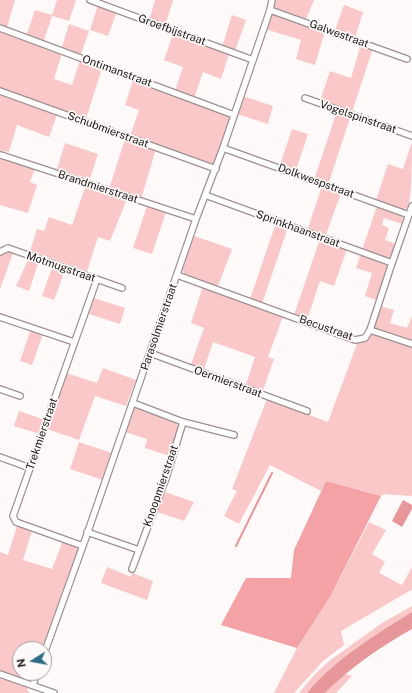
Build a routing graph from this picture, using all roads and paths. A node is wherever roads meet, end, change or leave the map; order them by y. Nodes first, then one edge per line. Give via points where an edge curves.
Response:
1 (90, 0) edge
2 (272, 0) edge
3 (270, 10) junction
4 (0, 28) edge
5 (407, 59) dead end
6 (253, 60) junction
7 (0, 91) edge
8 (305, 98) dead end
9 (234, 115) junction
10 (412, 136) edge
11 (224, 148) junction
12 (0, 155) edge
13 (216, 169) junction
14 (205, 195) junction
15 (412, 206) edge
16 (409, 214) junction
17 (196, 219) junction
18 (0, 252) edge
19 (392, 263) junction
20 (177, 275) junction
21 (97, 279) junction
22 (122, 288) dead end
23 (0, 317) edge
24 (370, 330) junction
25 (74, 342) junction
26 (412, 344) edge
27 (150, 353) junction
28 (0, 389) edge
29 (20, 396) dead end
30 (132, 403) junction
31 (307, 411) dead end
32 (183, 422) junction
33 (234, 435) dead end
34 (0, 458) edge
35 (30, 468) junction
36 (87, 532) junction
37 (83, 546) junction
38 (139, 550) junction
39 (132, 569) dead end
40 (49, 641) edge
41 (0, 674) edge
42 (34, 681) edge
43 (33, 685) junction
44 (54, 693) edge

1 - 6 street, Groefbijstraat
2 - 3 street, Parasolmierstraat
3 - 5 street, Galwestraat
3 - 6 street, Parasolmierstraat
4 - 9 street, Ontimanstraat
6 - 9 street, Parasolmierstraat
7 - 13 street, Schubmierstraat
8 - 10 street, Vogelspinstraat
9 - 11 street, Parasolmierstraat
11 - 13 street, Parasolmierstraat
11 - 16 street, Dolkwespstraat
12 - 17 street, Brandmierstraat
13 - 14 street, Parasolmierstraat
14 - 17 street, Parasolmierstraat
14 - 19 street, Sprinkhaanstraat
15 - 16 street, Becustraat
16 - 19 street, Becustraat
17 - 20 street, Parasolmierstraat
18 - 21 street, Motmugstraat via 8,248
19 - 24 street, Becustraat
20 - 24 street, Becustraat via 355,340 365,338
20 - 27 street, Parasolmierstraat
21 - 22 street, Motmugstraat
21 - 25 street, Trekmierstraat
23 - 25 street
24 - 26 street
25 - 35 street, Trekmierstraat
27 - 30 street, Parasolmierstraat
27 - 31 street, Oermierstraat
28 - 29 street
30 - 32 street
30 - 36 street, Parasolmierstraat
32 - 33 street
32 - 38 street, Knoopmierstraat via 166,478
34 - 35 street
35 - 37 street, Trekmierstraat via 13,516 16,522
36 - 37 street, Parasolmierstraat
36 - 38 street
37 - 40 street, Parasolmierstraat
38 - 39 street, Knoopmierstraat
41 - 43 street
42 - 43 street
43 - 44 street

